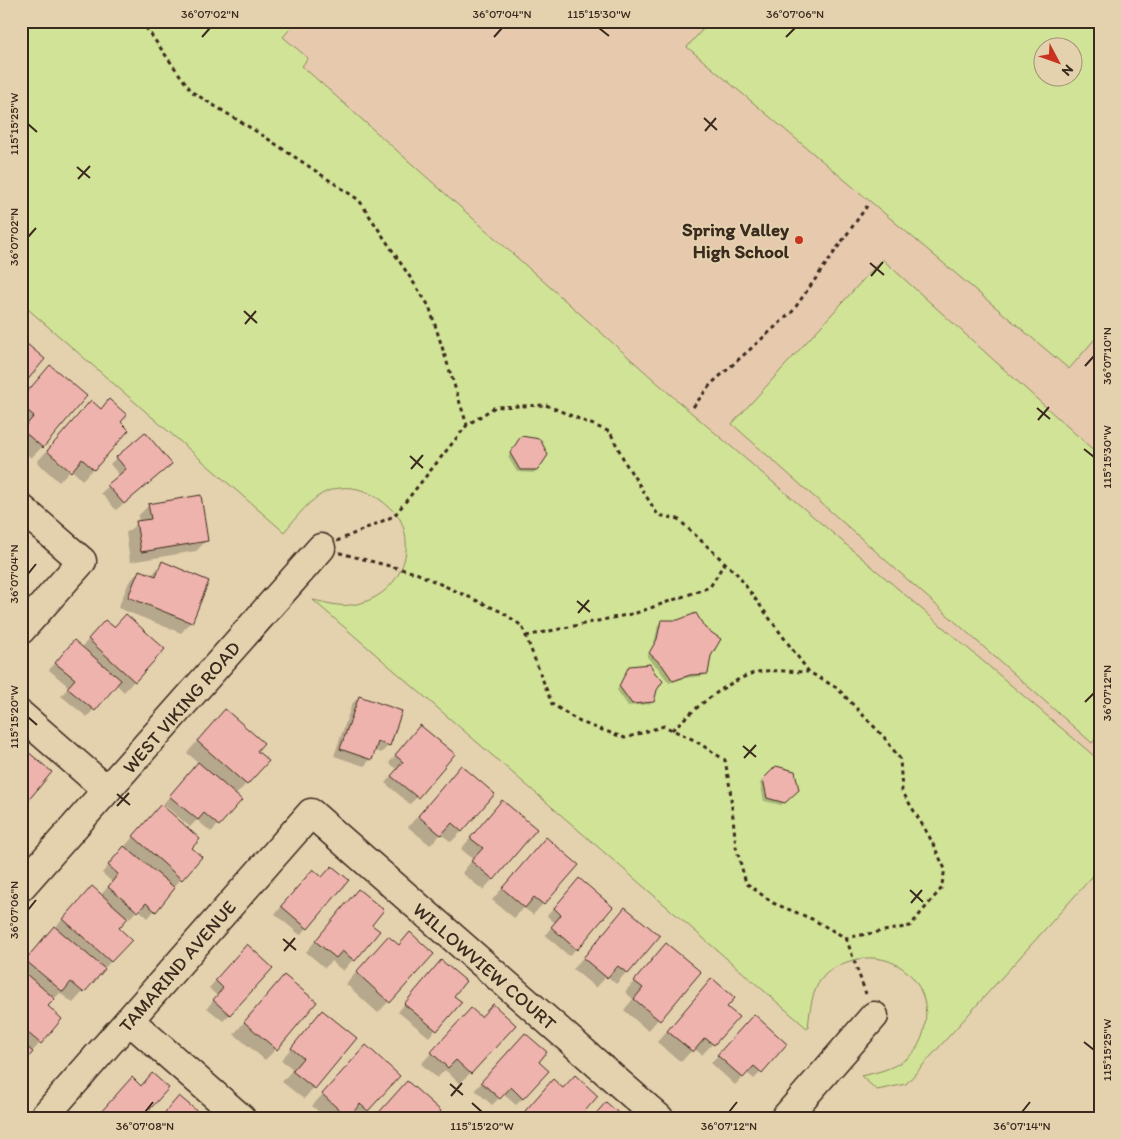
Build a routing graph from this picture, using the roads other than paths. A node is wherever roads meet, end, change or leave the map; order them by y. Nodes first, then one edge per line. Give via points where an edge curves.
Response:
1 (21, 508) edge
2 (320, 548) road end
3 (21, 630) edge
4 (21, 715) edge
5 (107, 790) junction
6 (311, 813) joint
7 (21, 888) edge
8 (874, 1016) road end
9 (129, 1020) junction
10 (43, 1118) edge
11 (241, 1118) edge
12 (659, 1118) edge
13 (784, 1118) edge

1 - 3 street via 82,561
2 - 5 street, WEST VIKING ROAD
4 - 5 street
5 - 7 street, WEST VIKING ROAD
6 - 9 street, TAMARIND AVENUE
6 - 12 street, WILLOWVIEW COURT
8 - 13 street
9 - 10 street, TAMARIND AVENUE
9 - 11 street

